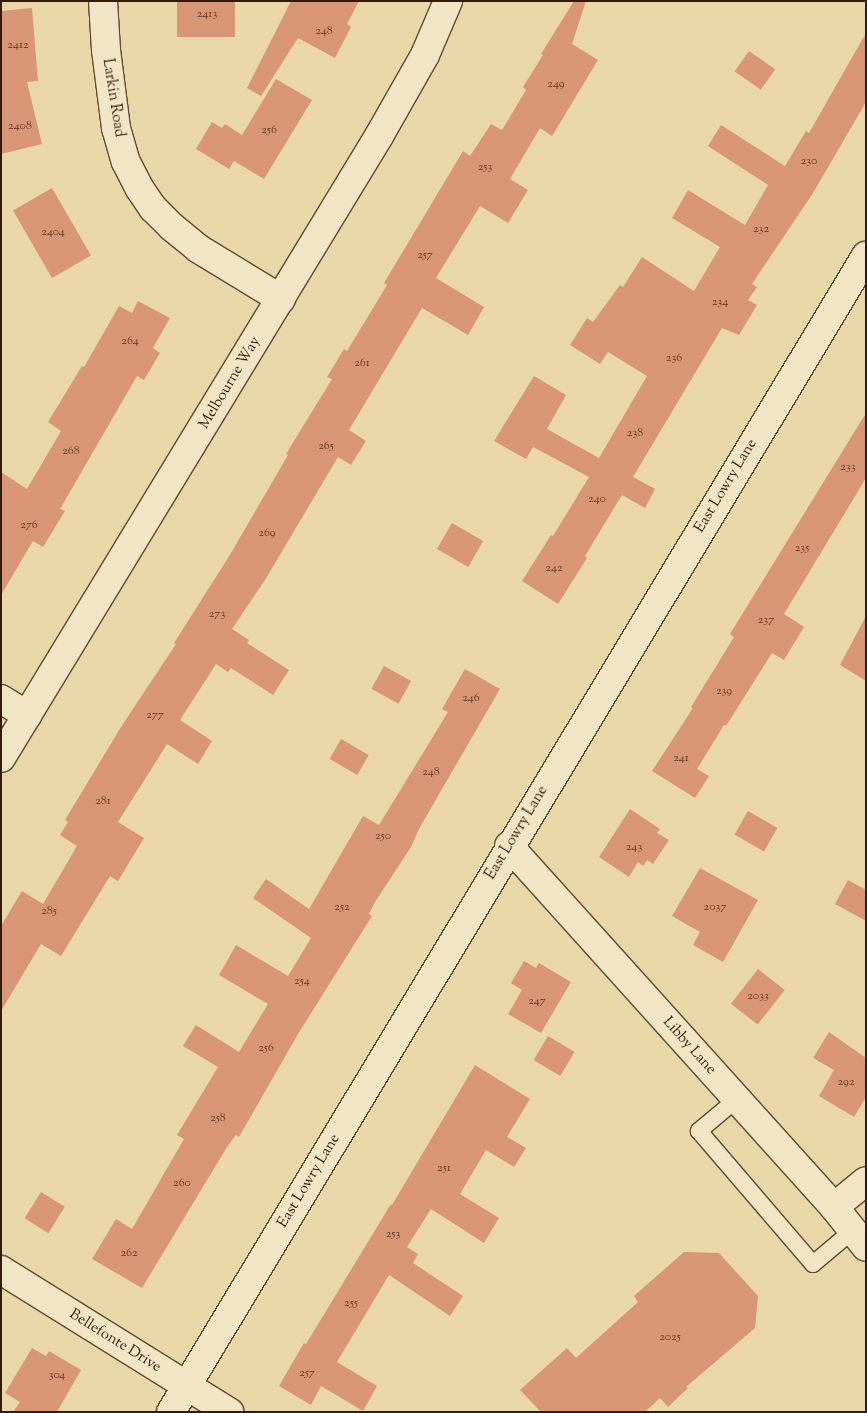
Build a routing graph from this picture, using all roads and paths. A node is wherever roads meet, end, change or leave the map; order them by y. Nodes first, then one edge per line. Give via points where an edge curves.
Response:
1 (103, 1) edge
2 (448, 1) edge
3 (866, 256) edge
4 (281, 299) junction
5 (1, 699) edge
6 (27, 715) junction
7 (1, 758) edge
8 (509, 846) junction
9 (736, 1099) junction
10 (866, 1181) edge
11 (834, 1207) junction
12 (859, 1239) edge
13 (1, 1270) edge
14 (187, 1386) junction
15 (171, 1412) edge
16 (229, 1412) edge

1 - 4 street, Larkin Road via 116,128 126,162 140,189 153,208 199,249
2 - 4 street, Melbourne Way via 424,55
3 - 8 street, East Lowry Lane
4 - 6 street, Melbourne Way
5 - 6 street
6 - 7 street, Melbourne Way
8 - 9 street, Libby Lane
8 - 14 street, East Lowry Lane
9 - 11 street, Libby Lane
9 - 12 lane via 700,1131 813,1264
10 - 11 street
11 - 12 street, Libby Lane
13 - 14 street, Bellefonte Drive
14 - 15 street, East Lowry Lane
14 - 16 street, Bellefonte Drive

